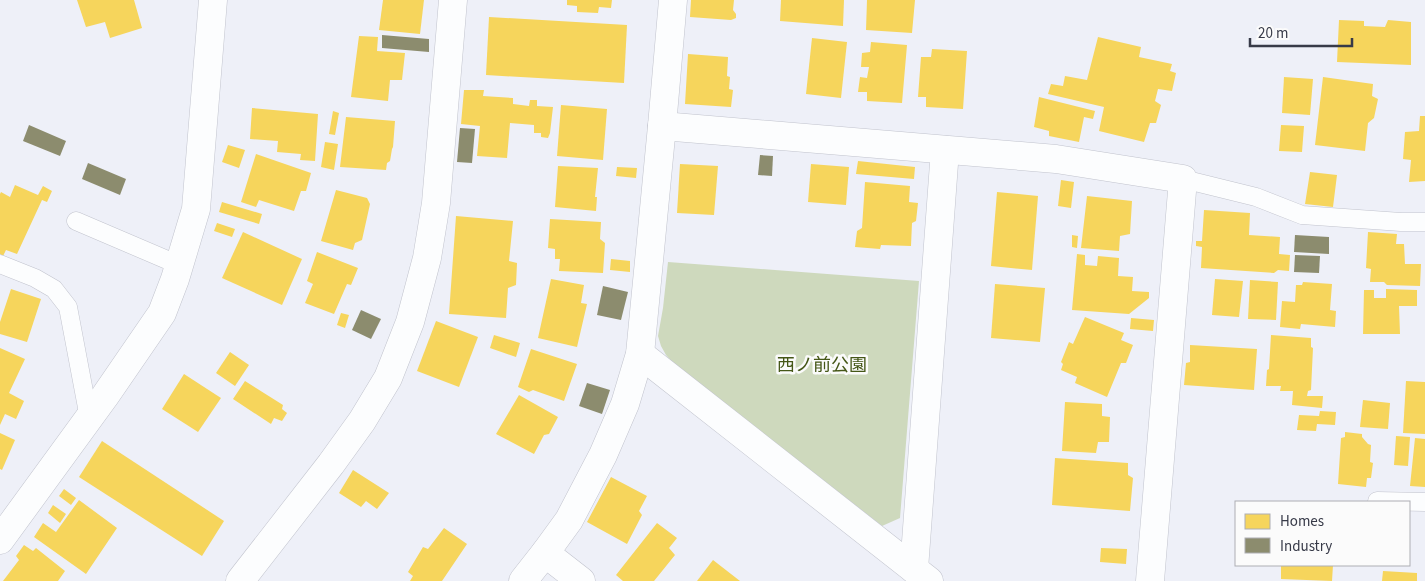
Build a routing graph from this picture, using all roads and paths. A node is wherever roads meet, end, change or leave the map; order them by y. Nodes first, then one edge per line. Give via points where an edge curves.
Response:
1 (213, 0) edge
2 (453, 0) edge
3 (673, 0) edge
4 (662, 126) junction
5 (945, 150) junction
6 (1183, 179) junction
7 (76, 221) dead end
8 (1425, 222) edge
9 (0, 264) edge
10 (179, 265) junction
11 (640, 354) junction
12 (89, 418) junction
13 (1410, 502) edge
14 (1425, 502) edge
15 (0, 540) edge
16 (545, 553) junction
17 (922, 575) edge
18 (240, 581) edge
19 (523, 581) edge
20 (581, 581) edge
21 (1150, 581) edge

1 - 10 street via 196,209
2 - 18 street via 436,203 427,258 410,322 388,378 362,421
3 - 4 street
4 - 5 street
4 - 11 street
5 - 6 street via 1056,159
5 - 17 street
6 - 8 lane via 1256,197 1302,215
6 - 21 street
7 - 10 lane
9 - 12 lane via 54,289 68,307
10 - 12 street via 162,313
11 - 16 street via 625,404 603,455 569,520
11 - 17 street
12 - 15 street
13 - 14 lane
16 - 19 street
16 - 20 street

